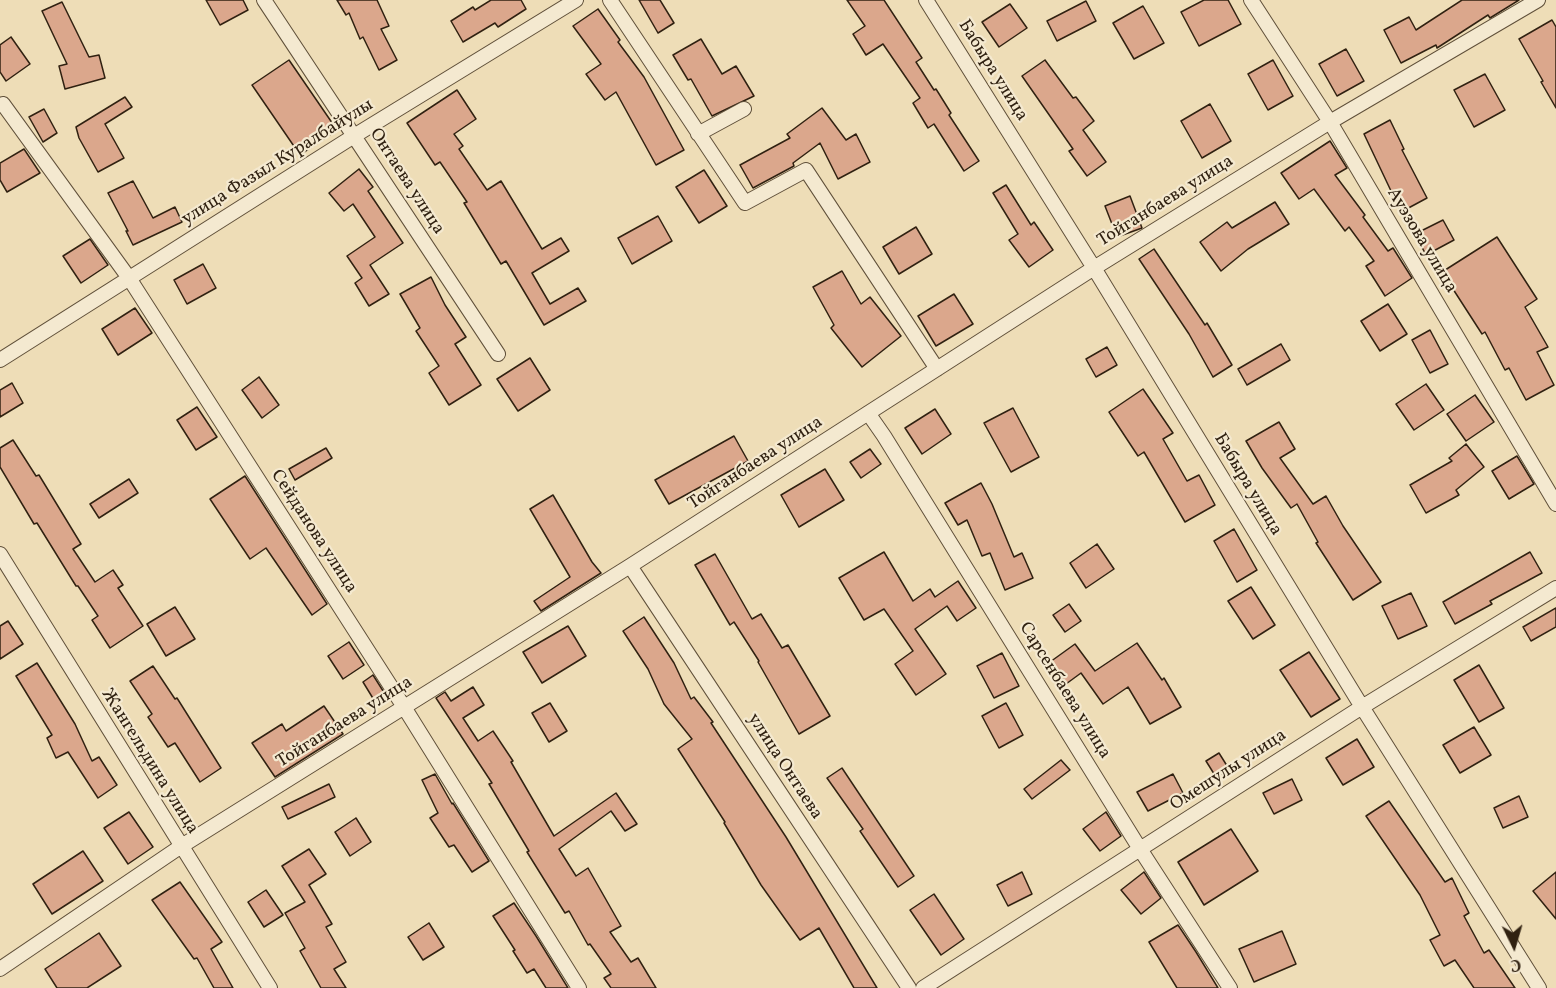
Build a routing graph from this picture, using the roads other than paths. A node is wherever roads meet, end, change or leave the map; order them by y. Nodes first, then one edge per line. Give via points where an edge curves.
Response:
1 (264, 0) edge
2 (576, 0) edge
3 (610, 0) edge
4 (926, 0) edge
5 (1251, 0) edge
6 (1538, 0) edge
7 (3, 104) dead end
8 (744, 109) dead end
9 (1330, 122) junction
10 (699, 134) junction
11 (354, 136) junction
12 (1094, 268) junction
13 (129, 278) junction
14 (498, 354) dead end
15 (0, 360) edge
16 (937, 369) junction
17 (868, 413) junction
18 (1556, 504) edge
19 (0, 554) edge
20 (630, 566) junction
21 (1556, 588) edge
22 (404, 707) junction
23 (1362, 707) junction
24 (180, 847) junction
25 (1140, 849) junction
26 (0, 969) edge
27 (270, 988) edge
28 (579, 988) edge
29 (909, 988) edge
30 (923, 988) edge
31 (1230, 988) edge
32 (1539, 988) edge

1 - 11 street, Онтаева улица
2 - 11 street, улица Фазыл Куралбайулы
3 - 10 street
4 - 12 street, Бабыра улица
5 - 9 street, Ауэзова улица
6 - 9 street, Тойганбаева улица
7 - 13 street, Сейданова улица
8 - 10 street
9 - 12 street, Тойганбаева улица
9 - 18 street, Ауэзова улица
10 - 16 street via 745,203 806,170
11 - 13 street, улица Фазыл Куралбайулы
11 - 14 street, Онтаева улица
12 - 16 street, Тойганбаева улица
12 - 23 street, Бабыра улица
13 - 15 street, улица Фазыл Куралбайулы
13 - 22 street, Сейданова улица
16 - 17 street, Тойганбаева улица
17 - 20 street, Тойганбаева улица
17 - 25 street, Сарсенбаева улица
19 - 24 street, Жангельдина улица
20 - 22 street, Тойганбаева улица
20 - 29 street, улица Онтаева
21 - 23 street, Омешулы улица
22 - 24 street, Тойганбаева улица
22 - 28 street, Сейданова улица
23 - 25 street, Омешулы улица
23 - 32 street, Бабыра улица
24 - 26 street, Тойганбаева улица
24 - 27 street, Жангельдина улица
25 - 30 street, Омешулы улица
25 - 31 street, Сарсенбаева улица

